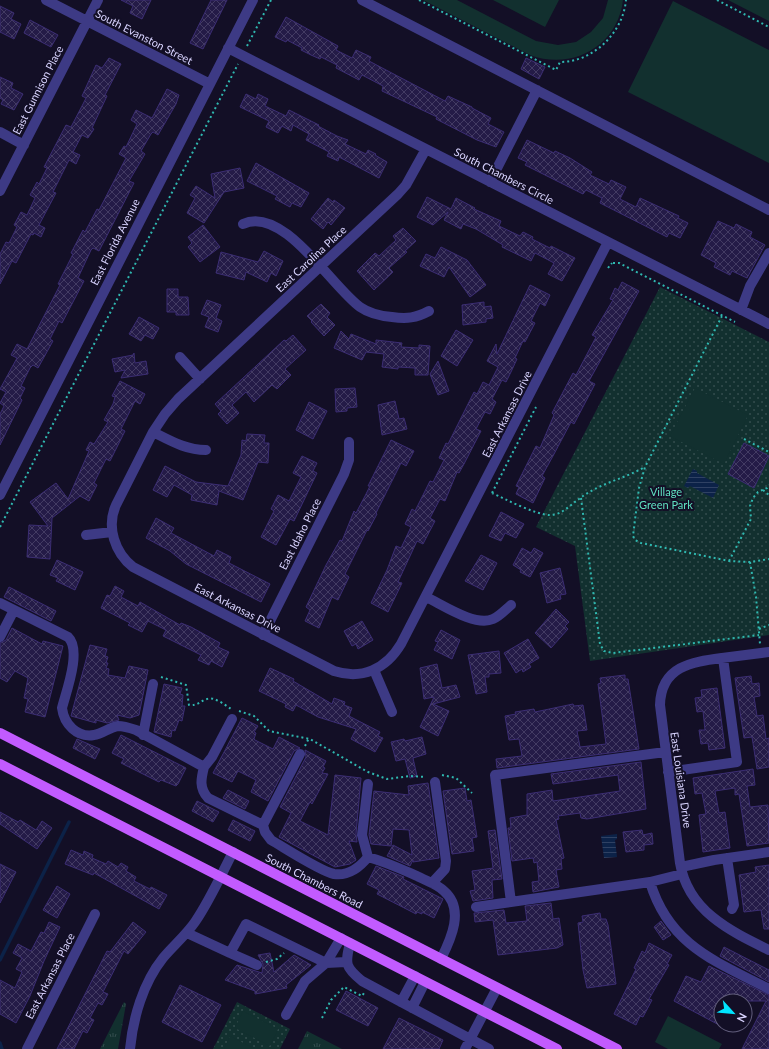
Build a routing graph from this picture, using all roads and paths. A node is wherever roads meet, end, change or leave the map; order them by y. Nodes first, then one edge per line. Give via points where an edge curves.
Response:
1 (46, 0) edge
2 (98, 0) edge
3 (253, 0) edge
4 (271, 0) edge
5 (362, 0) edge
6 (419, 0) edge
7 (626, 0) edge
8 (717, 0) edge
9 (87, 21) junction
10 (769, 27) edge
11 (254, 34) dead end
12 (228, 48) junction
13 (231, 78) dead end
14 (210, 84) junction
15 (537, 90) junction
16 (0, 132) edge
17 (24, 145) junction
18 (426, 149) junction
19 (490, 182) junction
20 (0, 191) edge
21 (769, 210) edge
22 (243, 224) dead end
23 (608, 242) junction
24 (769, 253) edge
25 (320, 267) junction
26 (604, 274) dead end
27 (741, 310) junction
28 (429, 311) dead end
29 (722, 316) junction
30 (735, 322) dead end
31 (769, 324) edge
32 (180, 357) dead end
33 (200, 379) junction
34 (537, 405) dead end
35 (153, 432) junction
36 (744, 439) dead end
37 (349, 442) dead end
38 (206, 450) dead end
39 (769, 452) edge
40 (644, 467) junction
41 (769, 485) edge
42 (482, 489) junction
43 (763, 490) junction
44 (492, 493) junction
45 (0, 495) edge
46 (769, 495) edge
47 (580, 498) junction
48 (0, 527) edge
49 (112, 532) junction
50 (86, 535) dead end
51 (769, 559) edge
52 (729, 561) junction
53 (750, 562) junction
54 (426, 596) junction
55 (0, 603) edge
56 (511, 605) dead end
57 (14, 610) junction
58 (769, 625) edge
59 (759, 629) junction
60 (263, 635) junction
61 (0, 637) edge
62 (769, 652) edge
63 (723, 658) junction
64 (374, 670) junction
65 (156, 680) joint
66 (392, 712) dead end
67 (234, 715) junction
68 (0, 733) edge
69 (143, 735) junction
70 (665, 752) junction
71 (300, 754) dead end
72 (0, 764) edge
73 (204, 767) junction
74 (668, 772) junction
75 (433, 778) junction
76 (368, 784) dead end
77 (472, 793) dead end
78 (263, 825) junction
79 (233, 852) junction
80 (769, 852) edge
81 (368, 857) junction
82 (727, 858) junction
83 (681, 871) junction
84 (220, 877) junction
85 (650, 882) junction
86 (432, 883) junction
87 (511, 902) junction
88 (476, 907) dead end
89 (732, 909) dead end
90 (95, 914) dead end
91 (187, 933) junction
92 (345, 941) junction
93 (291, 946) junction
94 (769, 950) edge
95 (230, 953) junction
96 (441, 959) junction
97 (346, 962) junction
98 (326, 963) junction
99 (257, 965) joint
100 (415, 976) junction
101 (425, 982) junction
102 (497, 988) junction
103 (769, 989) edge
104 (364, 992) dead end
105 (401, 1002) junction
106 (412, 1008) junction
107 (484, 1012) junction
108 (286, 1015) dead end
109 (322, 1018) dead end
110 (470, 1039) junction
111 (27, 1049) edge
112 (130, 1049) edge
113 (465, 1049) edge
114 (489, 1049) edge
115 (557, 1049) edge
116 (617, 1049) edge

1 - 9 street, South Evanston Street
2 - 9 street, East Gunnison Place
3 - 12 street, East Florida Avenue
4 - 11 path
5 - 15 street
6 - 7 path via 556,70 560,62 587,56 606,42 620,22
8 - 10 path
9 - 14 street, South Evanston Street
9 - 17 street, East Gunnison Place
12 - 14 street, East Florida Avenue
12 - 18 street, South Chambers Circle
13 - 48 path
14 - 45 street, East Florida Avenue
15 - 19 street
15 - 21 street
16 - 17 street
17 - 20 street, East Gunnison Place
18 - 19 street, South Chambers Circle
18 - 25 street, East Carolina Place via 404,189
19 - 23 street, South Chambers Circle
22 - 25 street via 258,220 276,227 294,240
23 - 27 street, South Chambers Circle
23 - 42 street, East Arkansas Drive
24 - 27 street via 750,286
25 - 28 street via 355,303 372,314 412,319
25 - 33 street, East Carolina Place
26 - 29 path via 610,264 617,262
27 - 31 street, South Chambers Circle
29 - 30 path
29 - 40 path
32 - 33 street
33 - 35 street, East Carolina Place via 171,407
34 - 44 path
35 - 38 street via 187,449
35 - 49 street, East Carolina Place via 114,509
36 - 39 path
37 - 60 street, East Idaho Place via 350,456 344,474
40 - 47 path
40 - 52 path via 634,520 635,540 666,549
41 - 43 path
42 - 44 path
42 - 54 street, East Arkansas Drive
43 - 46 path
43 - 52 path via 753,498 750,506 751,519
44 - 47 path via 549,515 560,512
47 - 59 path via 600,644 604,651 613,653 759,635
49 - 50 street
49 - 60 street, East Arkansas Drive via 124,558 133,567
51 - 53 path
52 - 53 path
53 - 59 path
54 - 56 street via 465,616 481,621 494,618
54 - 64 street, East Arkansas Drive via 395,654
55 - 57 street
57 - 61 street
57 - 69 street via 68,637 73,642 75,654 62,708 63,717 73,729 93,736 116,726 136,730
58 - 59 path
60 - 64 street, East Arkansas Drive via 338,672 356,674
62 - 63 street, East Louisiana Drive
63 - 70 street, East Louisiana Drive via 687,665 675,671 666,682 660,705
63 - 74 street via 737,762
64 - 66 street
65 - 67 path via 186,685 189,705 197,705 211,698 227,706
65 - 69 street
67 - 73 street
67 - 75 path via 240,711 250,714 269,731 310,739 368,772 387,779 410,776
68 - 79 main road, South Chambers Road
69 - 73 street
70 - 74 street, East Louisiana Drive
70 - 87 street via 495,775
71 - 78 street
72 - 84 main road
73 - 78 street via 201,787 208,798
74 - 83 street, East Louisiana Drive
75 - 77 path via 448,775 456,778
75 - 86 street via 446,861 445,869
76 - 81 street via 362,835
78 - 81 street via 271,840 333,874 352,871 361,866
79 - 84 street
79 - 96 main road, South Chambers Road
80 - 82 street
81 - 86 street
82 - 83 street
82 - 89 street via 734,905
83 - 85 street
83 - 94 street, East Louisiana Drive via 694,896 710,916 726,928
84 - 91 street
84 - 92 main road
85 - 87 street
85 - 103 street via 662,913 684,940 714,960
86 - 96 street via 448,894 453,902 455,915 451,938
87 - 88 street
90 - 111 street, East Arkansas Place
91 - 95 street
91 - 112 street via 164,958 150,980 135,1019
92 - 97 street
92 - 98 street
92 - 100 main road
93 - 95 street via 246,924
93 - 98 street
93 - 99 path via 277,959
95 - 99 street
96 - 102 main road, South Chambers Road
97 - 98 street
97 - 105 street via 350,972 362,981
98 - 108 street via 305,980
100 - 101 main road
100 - 105 street
101 - 106 street
101 - 107 main road
102 - 107 street
102 - 116 main road, South Chambers Road
104 - 109 path via 362,996 344,987 331,1000
105 - 106 street
106 - 110 street
107 - 110 street
107 - 115 main road
110 - 113 street
110 - 114 street

